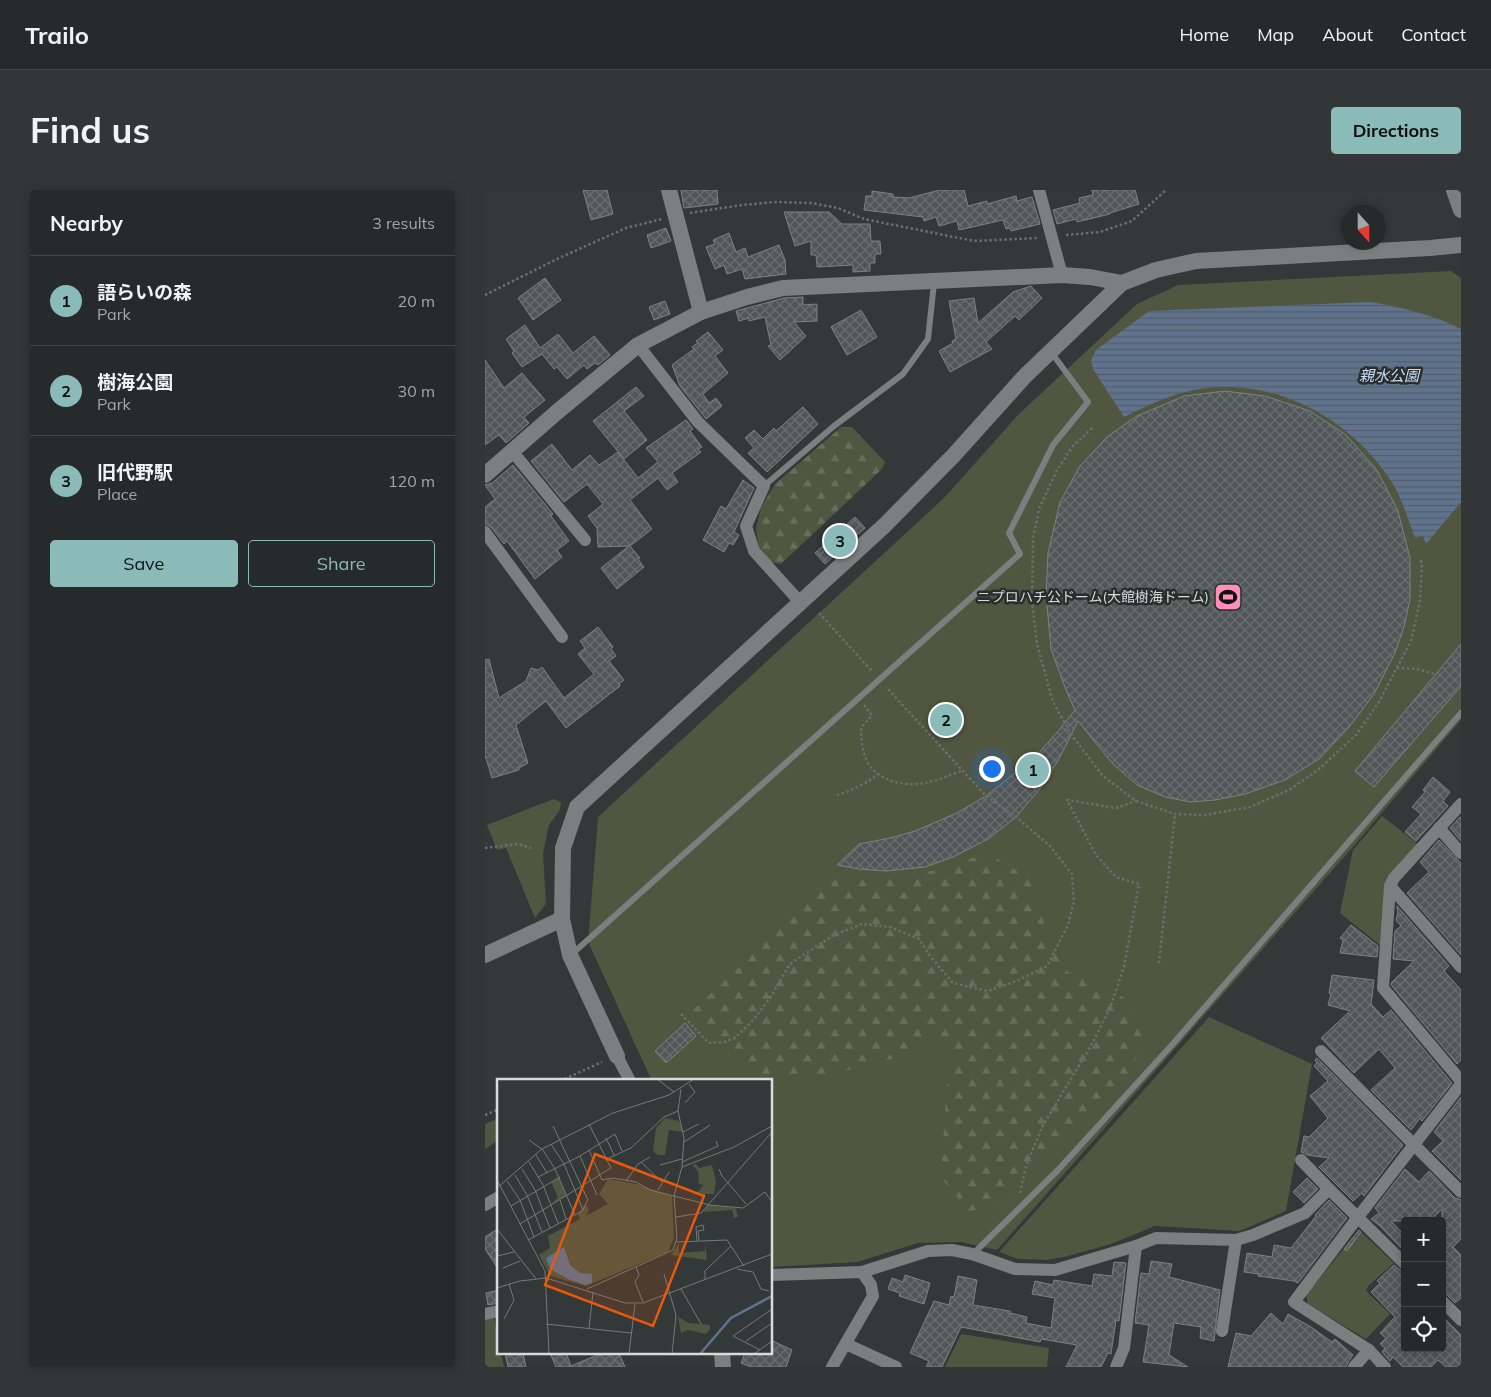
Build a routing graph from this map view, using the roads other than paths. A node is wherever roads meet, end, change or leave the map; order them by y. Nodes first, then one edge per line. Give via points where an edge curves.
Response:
1 (669, 190) edge
2 (1039, 190) edge
3 (1454, 190) edge
4 (1461, 210) edge
5 (1461, 245) edge
6 (1062, 275) junction
7 (934, 281) junction
8 (1122, 283) junction
9 (701, 312) junction
10 (637, 345) junction
11 (1051, 350) junction
12 (512, 451) junction
13 (485, 475) edge
14 (763, 486) junction
15 (485, 532) edge
16 (585, 540) dead end
17 (800, 602) junction
18 (562, 636) dead end
19 (1461, 713) edge
20 (1461, 804) edge
21 (1439, 828) junction
22 (1461, 853) edge
23 (1390, 886) junction
24 (562, 918) junction
25 (485, 955) edge
26 (570, 955) junction
27 (1461, 967) edge
28 (1321, 1051) dead end
29 (617, 1056) joint
30 (629, 1079) edge
31 (1461, 1083) edge
32 (1414, 1144) junction
33 (1301, 1160) dead end
34 (1329, 1189) junction
35 (1461, 1192) edge
36 (497, 1198) edge
37 (485, 1205) edge
38 (1358, 1217) junction
39 (1236, 1240) junction
40 (1135, 1246) junction
41 (972, 1254) junction
42 (1403, 1262) edge
43 (862, 1272) junction
44 (773, 1275) edge
45 (1446, 1305) edge
46 (1461, 1320) edge
47 (1222, 1331) dead end
48 (846, 1344) junction
49 (1369, 1350) junction
50 (722, 1354) edge
51 (723, 1367) edge
52 (832, 1367) edge
53 (896, 1367) edge
54 (1117, 1367) edge
55 (1353, 1367) edge
56 (1385, 1367) edge

1 - 9 street
2 - 6 street
3 - 4 street
5 - 8 street via 1196,261 1156,270
6 - 7 street
6 - 8 street
7 - 9 street via 783,288
7 - 14 lane via 928,339 903,374
8 - 11 street
9 - 10 street
10 - 12 street
10 - 14 street via 698,422
11 - 17 street via 885,525
11 - 26 lane via 1088,402 1053,445 1009,533 1020,554
12 - 13 street
12 - 16 street
14 - 17 street via 746,526 754,550
15 - 18 street
17 - 24 street via 577,807 563,848
19 - 41 lane via 1171,1046 1057,1170
20 - 21 street
21 - 22 street
21 - 23 street
23 - 27 street
23 - 31 street via 1383,988
24 - 25 street
24 - 26 street
26 - 29 street
28 - 32 street
29 - 30 street
31 - 32 street
32 - 35 street
32 - 38 street
33 - 34 street
34 - 38 street
34 - 39 street via 1305,1213
36 - 37 street
38 - 42 street
38 - 49 street via 1294,1302
39 - 40 street via 1156,1238
39 - 47 street
40 - 41 street via 1055,1270 1015,1269
40 - 54 street via 1124,1348
41 - 43 street via 952,1250 928,1252
43 - 44 street
43 - 48 street via 871,1285 873,1296
45 - 46 street
48 - 52 street
48 - 53 street
49 - 55 street
49 - 56 street
50 - 51 street

